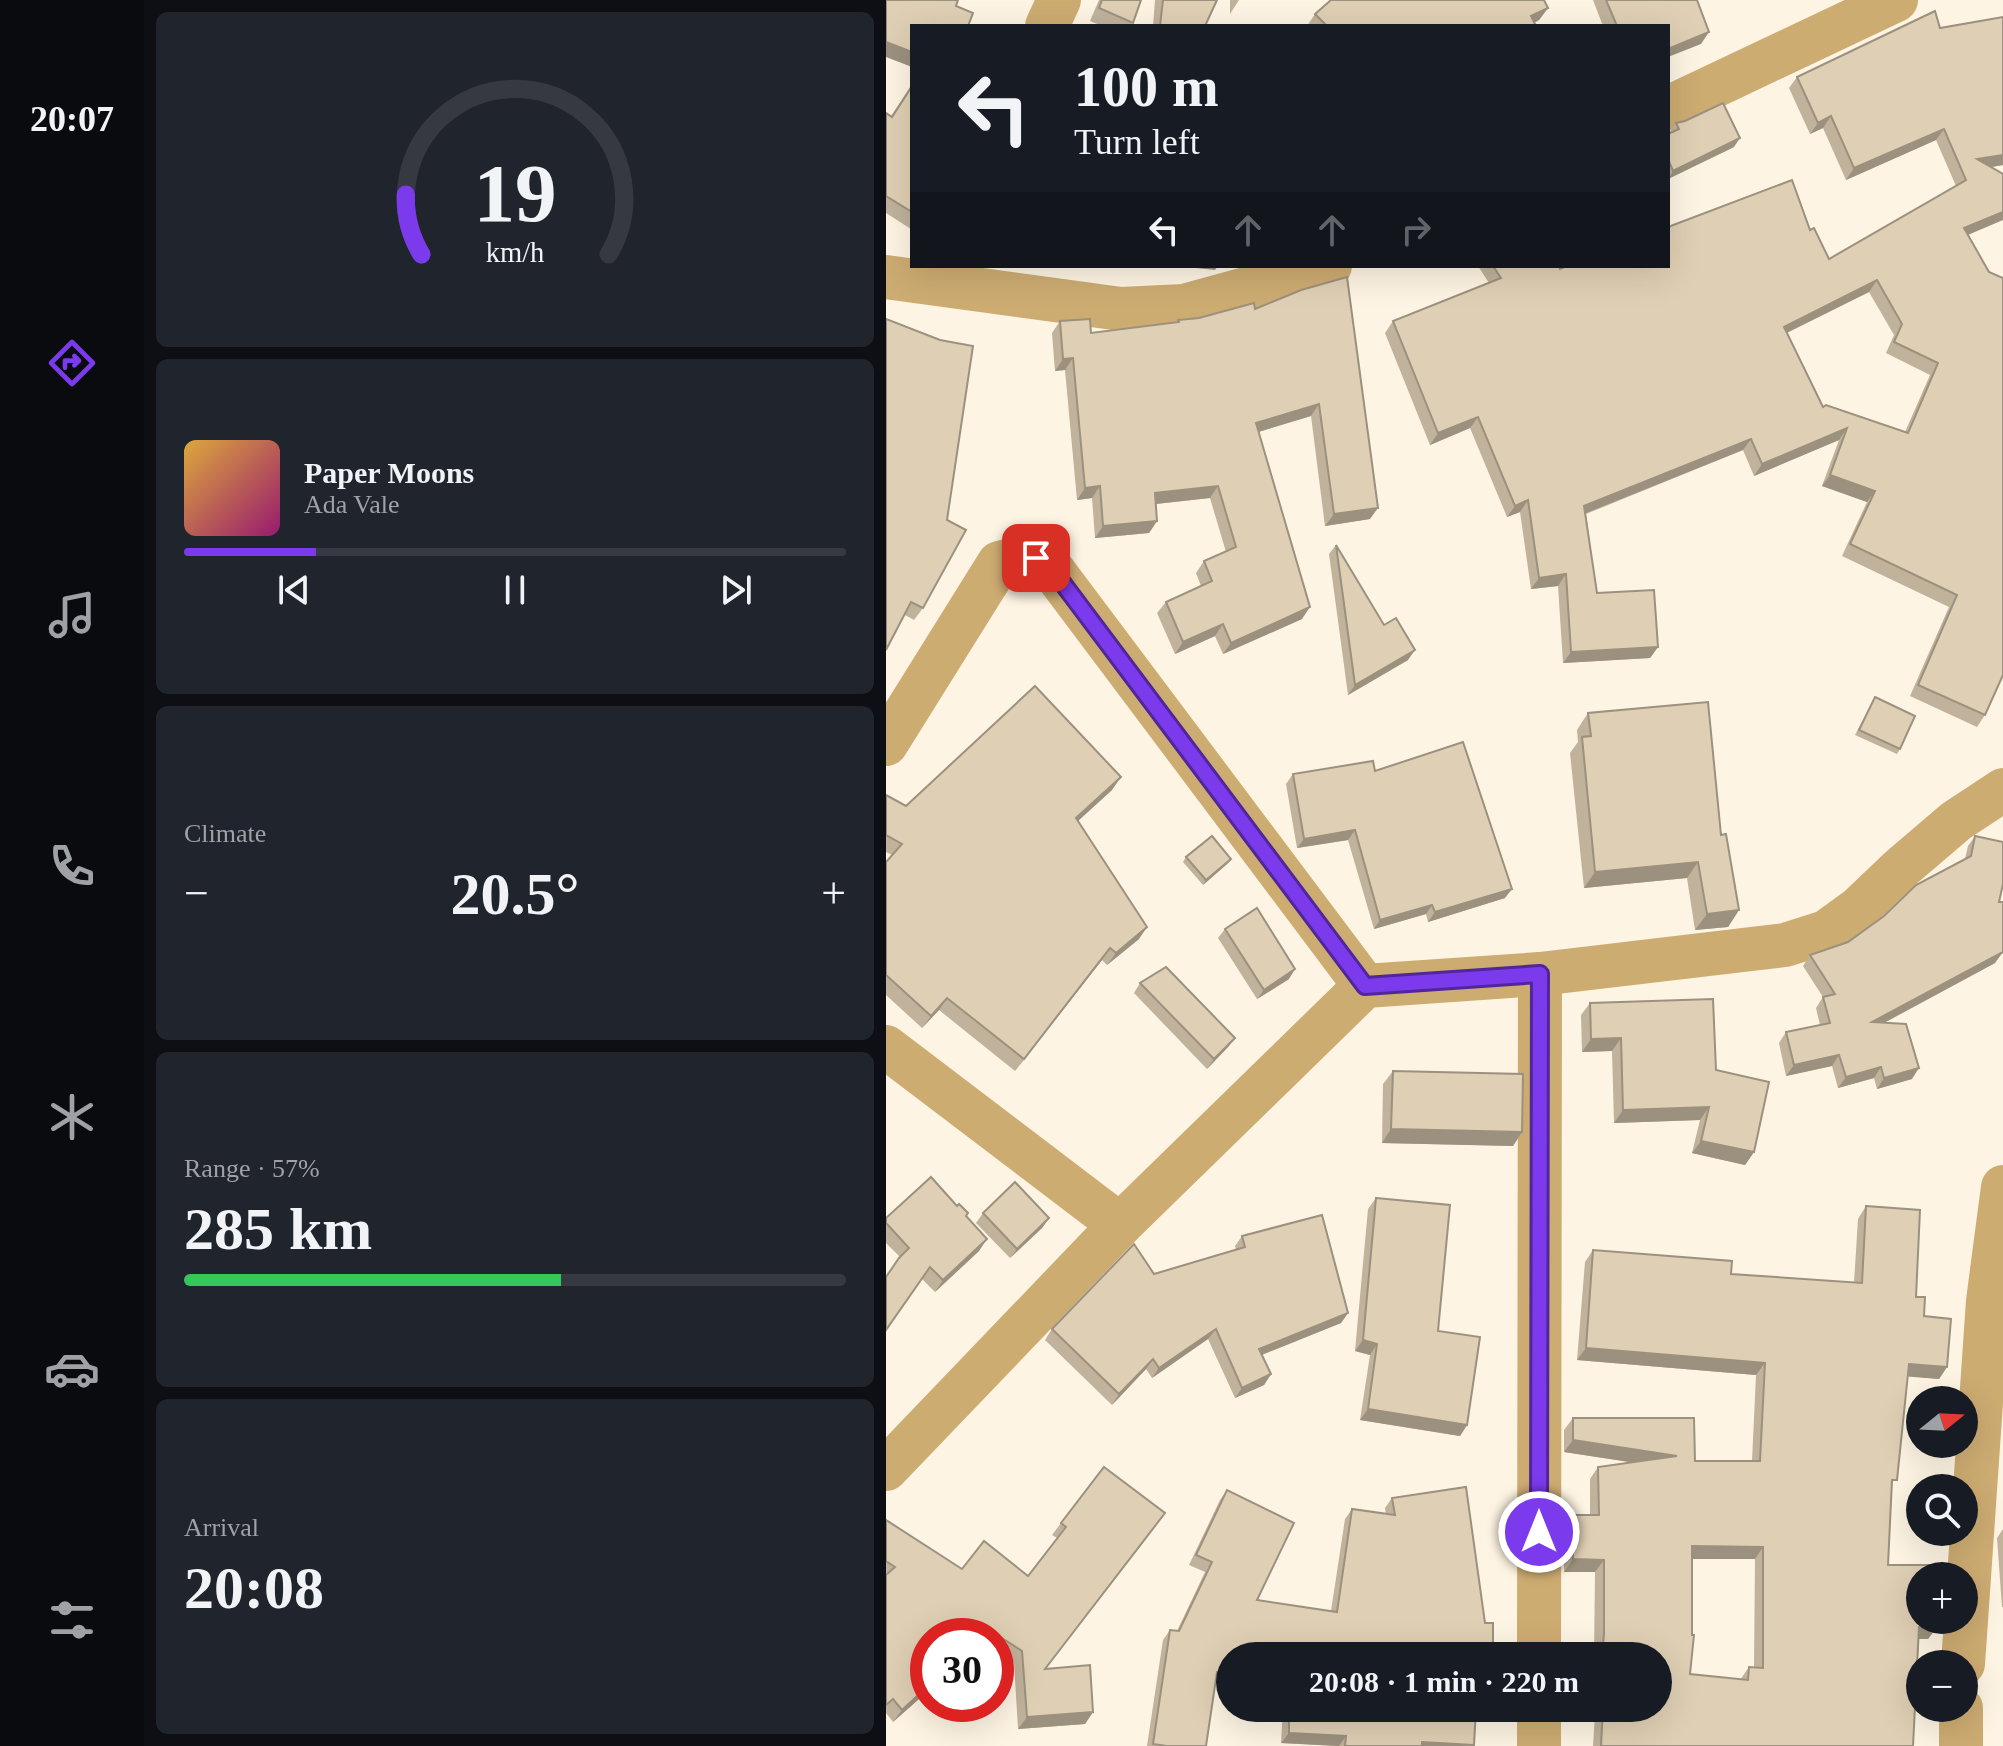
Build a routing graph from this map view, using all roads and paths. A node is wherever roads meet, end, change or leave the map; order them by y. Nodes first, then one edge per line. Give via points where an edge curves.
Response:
1 (1059, 0) edge
2 (1896, 0) edge
3 (1048, 24) edge
4 (1670, 107) edge
5 (1323, 268) edge
6 (917, 275) edge
7 (886, 744) edge
8 (2003, 790) edge
9 (1540, 974) junction
10 (1365, 986) junction
11 (886, 1047) edge
12 (2003, 1187) edge
13 (1120, 1225) junction
14 (886, 1469) edge
15 (1539, 1642) edge
16 (1964, 1650) edge
17 (1539, 1722) edge
18 (1961, 1722) edge
19 (1539, 1746) edge
20 (1961, 1746) edge

1 - 3 street
2 - 4 street
5 - 6 street via 1184,306 1121,309
7 - 10 street via 999,563 1036,558 1049,565
8 - 9 street via 1956,821 1826,932 1785,945
9 - 10 street
9 - 15 street
10 - 13 street
11 - 13 street
12 - 16 street via 1988,1301
13 - 14 street
17 - 19 street
18 - 20 street

